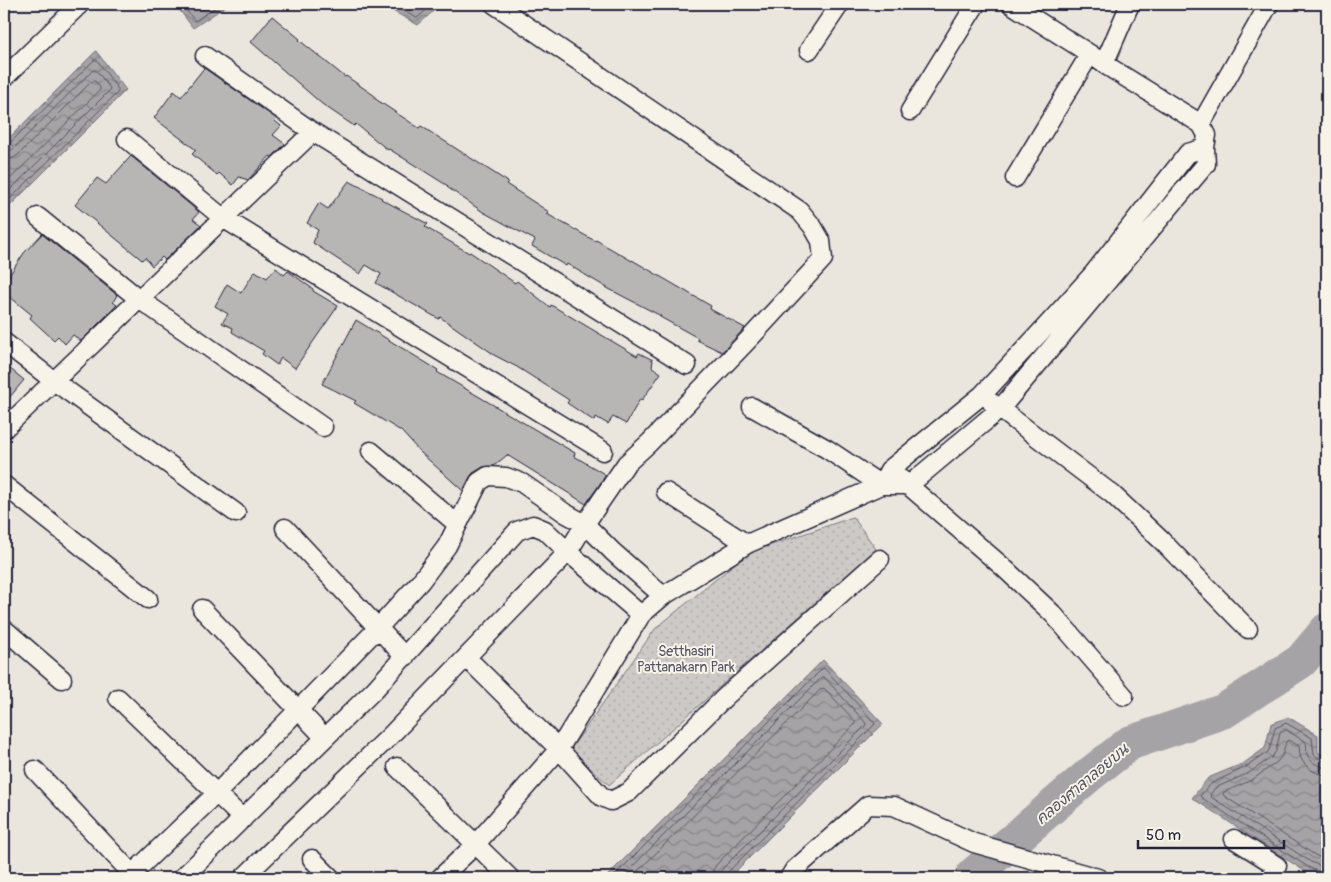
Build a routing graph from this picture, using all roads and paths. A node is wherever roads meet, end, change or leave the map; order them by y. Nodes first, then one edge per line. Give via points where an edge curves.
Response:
1 (80, 4) edge
2 (494, 4) edge
3 (840, 4) edge
4 (976, 4) edge
5 (1011, 4) edge
6 (1130, 4) edge
7 (1269, 4) edge
8 (809, 50) dead end
9 (205, 56) dead end
10 (1097, 59) junction
11 (4, 78) edge
12 (910, 111) dead end
13 (1201, 124) junction
14 (312, 132) junction
15 (127, 139) dead end
16 (1205, 148) junction
17 (1015, 178) dead end
18 (38, 217) dead end
19 (223, 218) junction
20 (139, 299) junction
21 (4, 342) edge
22 (687, 365) dead end
23 (54, 381) junction
24 (982, 395) junction
25 (752, 407) dead end
26 (1000, 409) junction
27 (323, 427) dead end
28 (4, 429) edge
29 (371, 451) dead end
30 (602, 451) dead end
31 (885, 477) junction
32 (4, 485) edge
33 (909, 485) junction
34 (666, 492) dead end
35 (236, 513) dead end
36 (457, 524) junction
37 (584, 524) junction
38 (285, 528) dead end
39 (747, 544) junction
40 (568, 552) junction
41 (880, 559) dead end
42 (663, 596) junction
43 (148, 599) dead end
44 (202, 608) dead end
45 (641, 615) junction
46 (378, 628) junction
47 (4, 629) edge
48 (1248, 629) dead end
49 (405, 657) junction
50 (474, 665) dead end
51 (62, 680) dead end
52 (1124, 696) dead end
53 (118, 698) dead end
54 (297, 709) junction
55 (325, 738) junction
56 (559, 749) junction
57 (397, 767) dead end
58 (35, 770) dead end
59 (216, 794) junction
60 (243, 819) junction
61 (1234, 839) dead end
62 (475, 845) junction
63 (312, 859) dead end
64 (132, 877) edge
65 (182, 878) edge
66 (243, 878) edge
67 (331, 878) edge
68 (440, 878) edge
69 (510, 878) edge
70 (789, 878) edge
71 (1098, 878) edge
72 (1270, 878) edge

1 - 11 street
2 - 37 street via 800,211 821,241 823,259 626,464
3 - 8 street
4 - 12 street
5 - 10 street
6 - 10 street
7 - 13 street
9 - 14 street
10 - 13 street
10 - 17 street
13 - 16 street via 1207,135
14 - 19 street
14 - 22 street
15 - 19 street
16 - 24 street via 1188,153 1093,274
16 - 26 street via 1206,164
18 - 20 street
19 - 20 street
19 - 30 street
20 - 23 street
20 - 27 street
21 - 23 street
23 - 28 street
23 - 35 street
24 - 26 street
24 - 31 street
25 - 31 street
26 - 33 street
26 - 48 street via 1112,494
29 - 36 street
31 - 33 street
31 - 39 street
32 - 43 street
33 - 52 street via 1053,614
34 - 39 street
36 - 37 street via 479,482 488,476 506,477 522,484
36 - 46 street via 446,546 420,582
37 - 40 street
37 - 42 street
38 - 46 street
39 - 42 street
40 - 45 street
40 - 49 street via 545,530 532,525 517,531
40 - 66 street via 388,737
41 - 56 street via 726,697 629,792 611,801 602,797
42 - 45 street
44 - 54 street
45 - 56 street
46 - 49 street
46 - 54 street
47 - 51 street
49 - 55 street
50 - 56 street
53 - 59 street
54 - 55 street
54 - 59 street
55 - 60 street
56 - 62 street
57 - 62 street
58 - 64 street
59 - 60 street
59 - 64 street
60 - 65 street
61 - 72 street via 1277,866
62 - 68 street
62 - 69 street
63 - 67 street
70 - 71 street via 868,805 894,806 974,843

